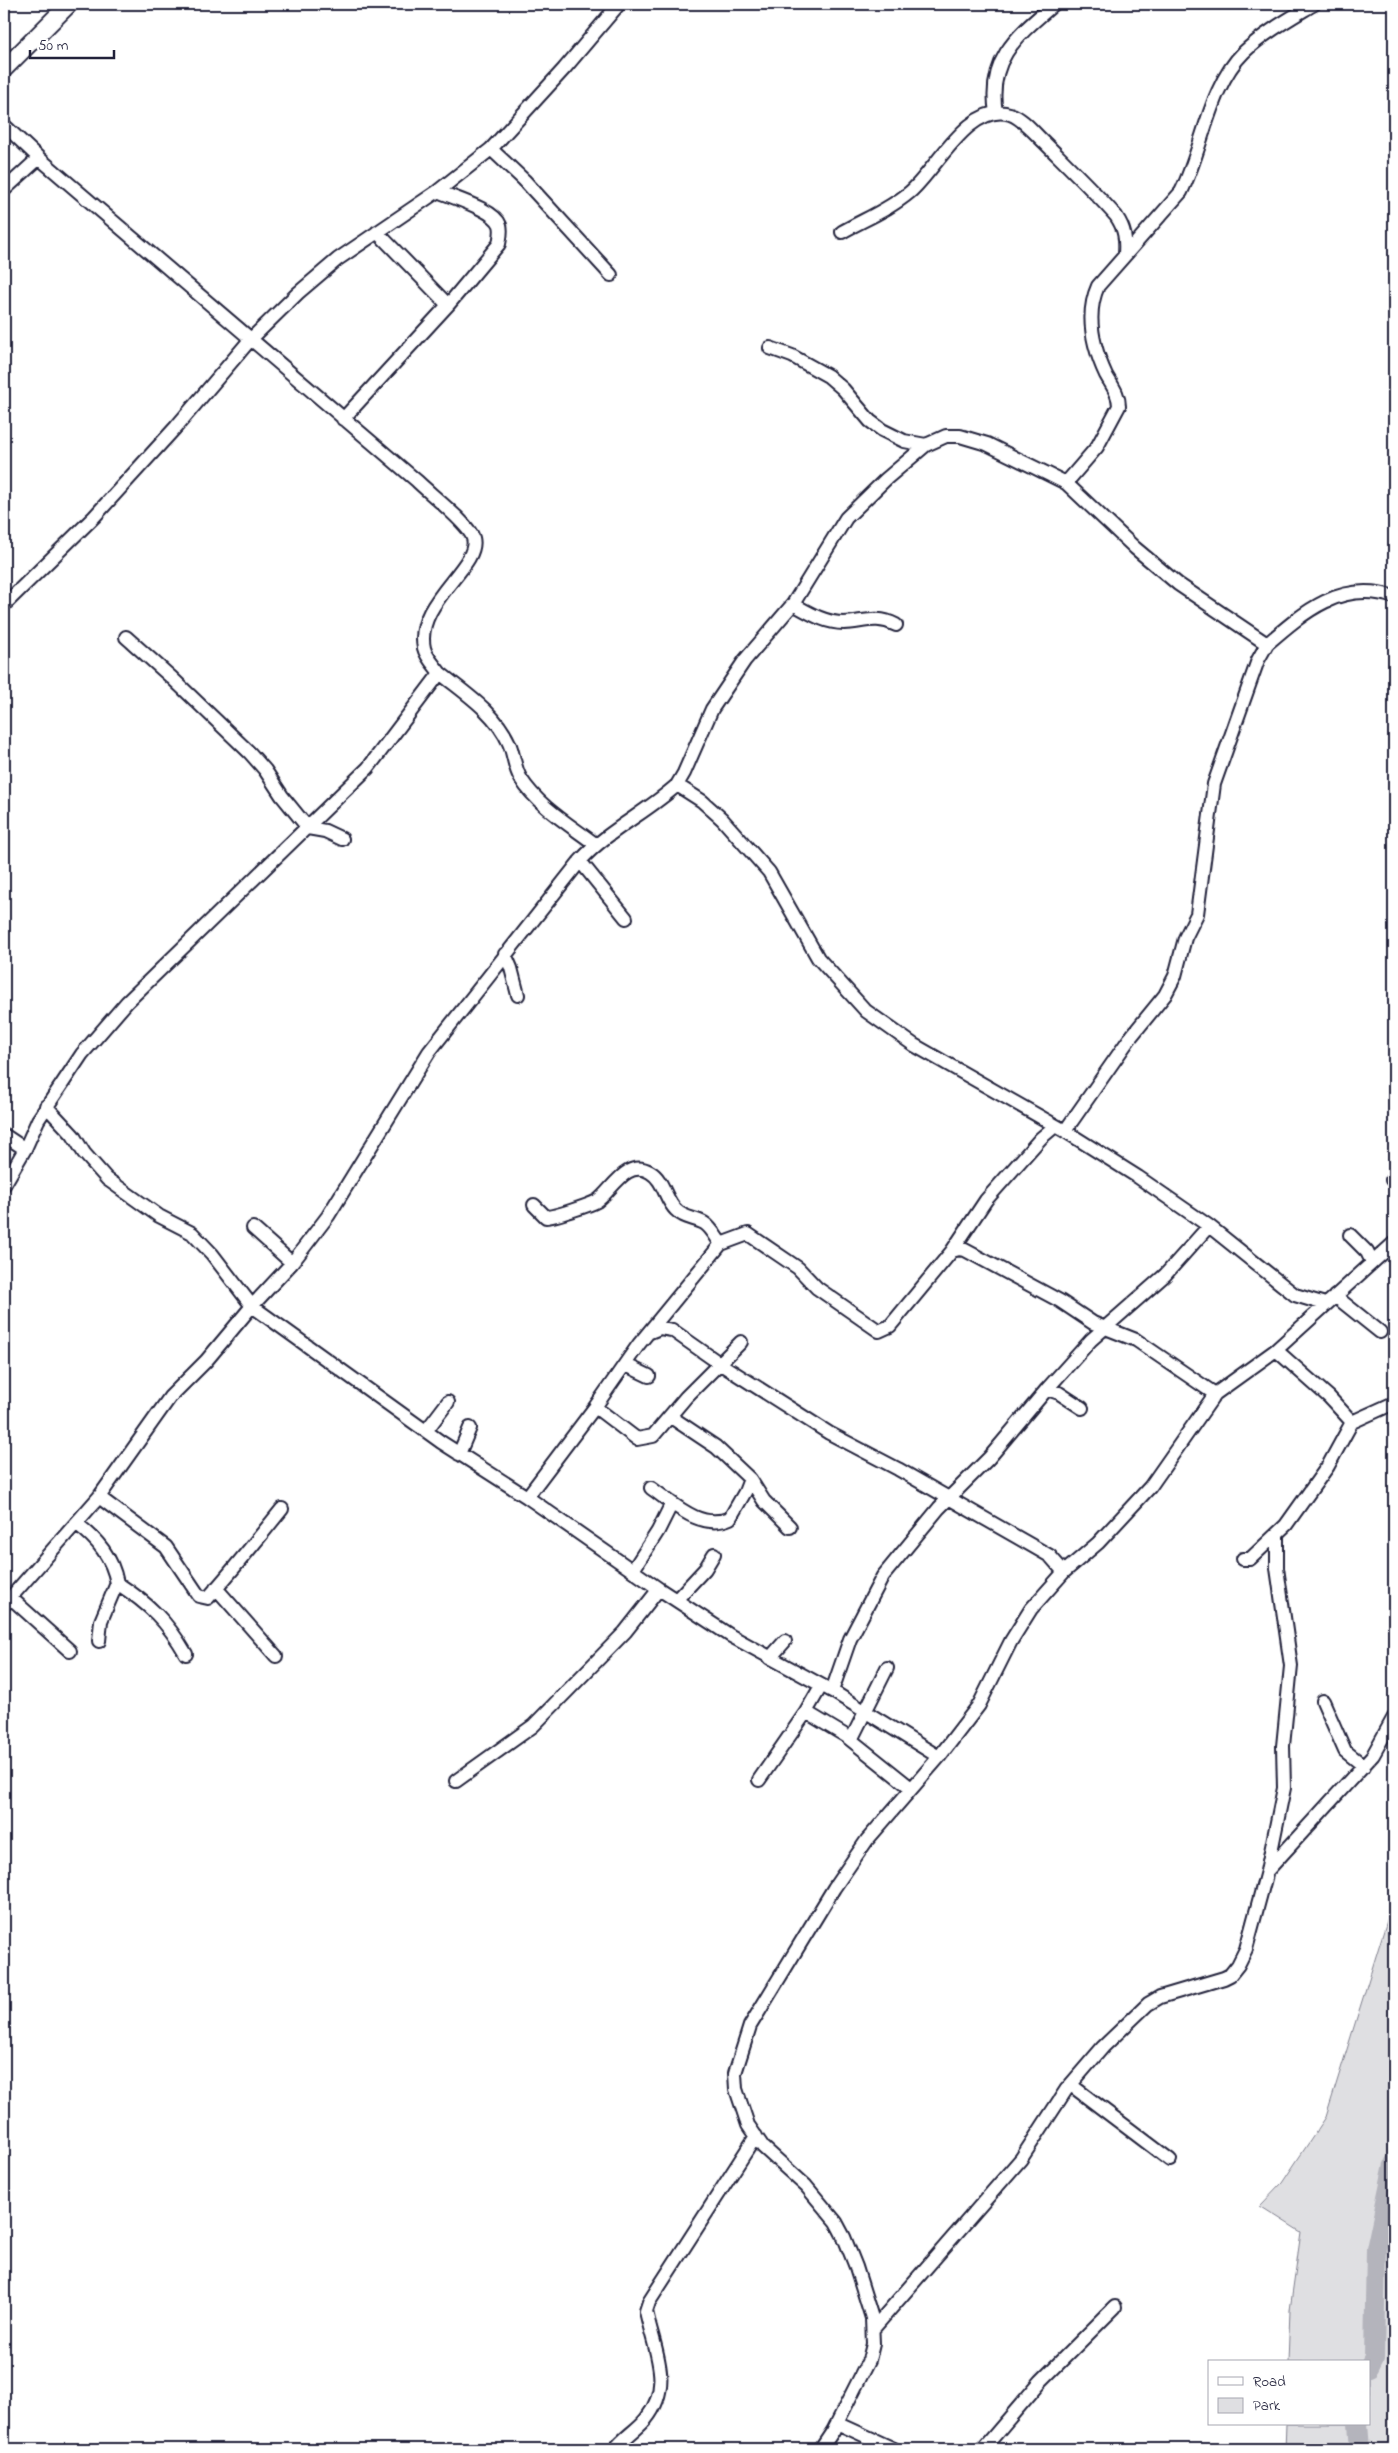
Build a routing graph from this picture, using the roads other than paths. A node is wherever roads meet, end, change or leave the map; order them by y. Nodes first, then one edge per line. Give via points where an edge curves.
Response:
1 (69, 4) edge
2 (619, 4) edge
3 (1054, 4) edge
4 (1314, 4) edge
5 (4, 69) edge
6 (996, 113) junction
7 (4, 125) edge
8 (491, 149) junction
9 (39, 158) junction
10 (4, 190) edge
11 (438, 192) junction
12 (377, 232) junction
13 (842, 232) dead end
14 (1125, 254) junction
15 (611, 275) dead end
16 (448, 305) junction
17 (250, 340) junction
18 (770, 348) dead end
19 (343, 419) junction
20 (904, 441) junction
21 (926, 444) junction
22 (909, 459) junction
23 (1066, 483) junction
24 (1394, 597) edge
25 (793, 604) junction
26 (4, 605) edge
27 (896, 626) dead end
28 (126, 637) dead end
29 (1266, 644) junction
30 (440, 673) junction
31 (677, 785) junction
32 (308, 828) junction
33 (342, 839) dead end
34 (595, 844) junction
35 (580, 861) junction
36 (626, 918) dead end
37 (505, 954) junction
38 (518, 995) dead end
39 (46, 1106) junction
40 (1060, 1129) junction
41 (4, 1135) edge
42 (24, 1149) junction
43 (5, 1179) edge
44 (534, 1205) dead end
45 (1209, 1226) junction
46 (253, 1228) dead end
47 (1350, 1235) dead end
48 (1394, 1243) edge
49 (721, 1244) junction
50 (952, 1251) junction
51 (1372, 1262) junction
52 (292, 1263) junction
53 (1295, 1296) junction
54 (1336, 1296) junction
55 (1324, 1304) junction
56 (252, 1306) junction
57 (669, 1310) junction
58 (1303, 1324) junction
59 (1106, 1327) junction
60 (672, 1330) junction
61 (650, 1332) junction
62 (1380, 1332) dead end
63 (741, 1342) dead end
64 (1276, 1350) junction
65 (719, 1363) junction
66 (626, 1365) junction
67 (649, 1376) dead end
68 (1046, 1389) junction
69 (1215, 1394) junction
70 (448, 1402) dead end
71 (1394, 1403) edge
72 (595, 1407) junction
73 (1082, 1408) dead end
74 (670, 1417) junction
75 (1352, 1422) junction
76 (470, 1428) dead end
77 (426, 1431) junction
78 (459, 1454) junction
79 (750, 1479) junction
80 (651, 1488) dead end
81 (98, 1497) junction
82 (526, 1497) junction
83 (672, 1503) junction
84 (944, 1504) junction
85 (282, 1509) dead end
86 (77, 1524) junction
87 (790, 1527) dead end
88 (1277, 1536) junction
89 (714, 1554) dead end
90 (1244, 1559) dead end
91 (633, 1570) junction
92 (1064, 1572) junction
93 (117, 1583) junction
94 (216, 1588) junction
95 (660, 1589) junction
96 (677, 1599) junction
97 (7, 1602) edge
98 (99, 1641) dead end
99 (785, 1641) dead end
100 (70, 1651) dead end
101 (186, 1654) dead end
102 (276, 1656) dead end
103 (770, 1658) junction
104 (887, 1668) dead end
105 (826, 1689) junction
106 (1323, 1701) dead end
107 (866, 1711) junction
108 (806, 1712) junction
109 (1394, 1717) edge
110 (851, 1740) junction
111 (939, 1757) junction
112 (1364, 1766) junction
113 (759, 1780) dead end
114 (456, 1781) dead end
115 (911, 1788) junction
116 (1267, 1871) junction
117 (1071, 2085) junction
118 (756, 2136) junction
119 (1170, 2160) dead end
120 (1115, 2308) dead end
121 (873, 2329) junction
122 (837, 2423) junction
123 (615, 2449) edge
124 (821, 2449) edge
125 (894, 2449) edge
126 (983, 2449) edge

1 - 5 street
2 - 8 street
3 - 6 street via 1030,24 1003,55 995,94
4 - 14 street via 1244,52 1230,69 1181,192
6 - 13 street via 984,117 952,142 931,170 899,200
6 - 14 street via 1011,114 1024,123 1106,205 1123,226
7 - 9 street
8 - 11 street
8 - 15 street via 524,180
9 - 10 street
9 - 17 street
11 - 12 street
11 - 16 street via 489,213 500,225 501,234 499,244
12 - 16 street
12 - 17 street via 338,259
14 - 23 street via 1098,286 1092,299 1090,320 1102,366 1115,390 1119,406 1097,447
16 - 19 street
17 - 19 street
17 - 26 street via 94,517
18 - 20 street via 828,376 870,421
19 - 30 street via 417,481 473,537 472,553 424,622 424,650
20 - 21 street
20 - 22 street via 910,452
21 - 22 street
21 - 23 street via 946,436 960,436 987,444
22 - 25 street via 846,518
23 - 29 street via 1178,584
24 - 29 street via 1355,591 1337,595 1299,618
25 - 27 street via 832,622 877,618
25 - 31 street via 745,660 712,708
28 - 32 street via 250,753
29 - 40 street via 1214,784 1197,914 1174,976 1165,995
30 - 32 street via 368,768
30 - 34 street via 488,711 510,745 520,779 538,800
31 - 34 street
31 - 40 street via 702,802 742,840 769,872 818,958 866,1011 914,1045
32 - 33 street
32 - 39 street via 127,1002 82,1054
34 - 35 street
35 - 36 street
35 - 37 street
37 - 38 street
37 - 52 street via 429,1052 328,1216
39 - 42 street
39 - 56 street via 107,1179 164,1219 192,1233
40 - 45 street
40 - 50 street via 1041,1138 986,1200
41 - 42 street
42 - 43 street
44 - 49 street via 546,1217 552,1217 590,1205 621,1175 638,1170 650,1172 659,1180 675,1209 704,1223
45 - 53 street
45 - 59 street via 1165,1275
46 - 52 street
47 - 51 street
48 - 51 street
49 - 50 street via 748,1234 798,1268 817,1288 880,1331 890,1326
49 - 57 street
50 - 59 street via 959,1249 973,1254 1060,1301 1092,1323
51 - 54 street
52 - 56 street
53 - 55 street
53 - 58 street
54 - 55 street
54 - 62 street
55 - 58 street
56 - 77 street
56 - 81 street via 206,1361 170,1397
57 - 60 street
57 - 61 street
58 - 64 street
59 - 68 street
59 - 69 street via 1136,1340
60 - 61 street via 660,1328
60 - 65 street
61 - 66 street
63 - 65 street
64 - 69 street
64 - 75 street
65 - 74 street
65 - 84 street via 829,1433 934,1490
66 - 67 street
66 - 72 street
68 - 73 street via 1059,1393
68 - 84 street via 989,1458
69 - 92 street via 1150,1487 1098,1543
70 - 77 street
71 - 75 street
72 - 74 street via 637,1439 654,1436
72 - 82 street
74 - 79 street via 716,1447
75 - 88 street via 1328,1466
76 - 78 street
77 - 78 street
78 - 82 street
79 - 83 street via 730,1518 722,1521 707,1522
79 - 87 street via 764,1501
80 - 83 street
81 - 86 street
81 - 94 street via 166,1547 199,1596 208,1598
82 - 91 street
83 - 91 street
84 - 92 street via 982,1516 1050,1556
84 - 105 street via 879,1584
85 - 94 street
86 - 93 street via 109,1557
86 - 97 street
88 - 90 street via 1250,1559
88 - 116 street via 1277,1568 1290,1666 1284,1788
89 - 96 street via 705,1569
91 - 95 street
92 - 111 street via 1030,1609 979,1705
93 - 98 street via 101,1621
93 - 101 street via 150,1606 173,1631
94 - 102 street
95 - 96 street
95 - 114 street via 625,1632 533,1726
96 - 103 street
97 - 100 street
99 - 103 street
103 - 105 street
104 - 107 street
105 - 107 street
105 - 108 street
106 - 112 street via 1345,1751
107 - 110 street
107 - 111 street
108 - 110 street
108 - 113 street
109 - 112 street via 1380,1745
110 - 115 street
111 - 115 street
112 - 116 street
115 - 118 street via 867,1840 834,1888 750,2026 735,2073 741,2107
116 - 117 street via 1246,1949 1230,1975 1160,1997 1148,2004 1103,2047
117 - 119 street
117 - 121 street via 1021,2160
118 - 121 street via 777,2161 806,2186 840,2230 856,2267
118 - 123 street via 649,2302 646,2311 661,2367 660,2392 652,2412
120 - 126 street via 1041,2381
121 - 122 street via 869,2360
122 - 124 street
122 - 125 street

